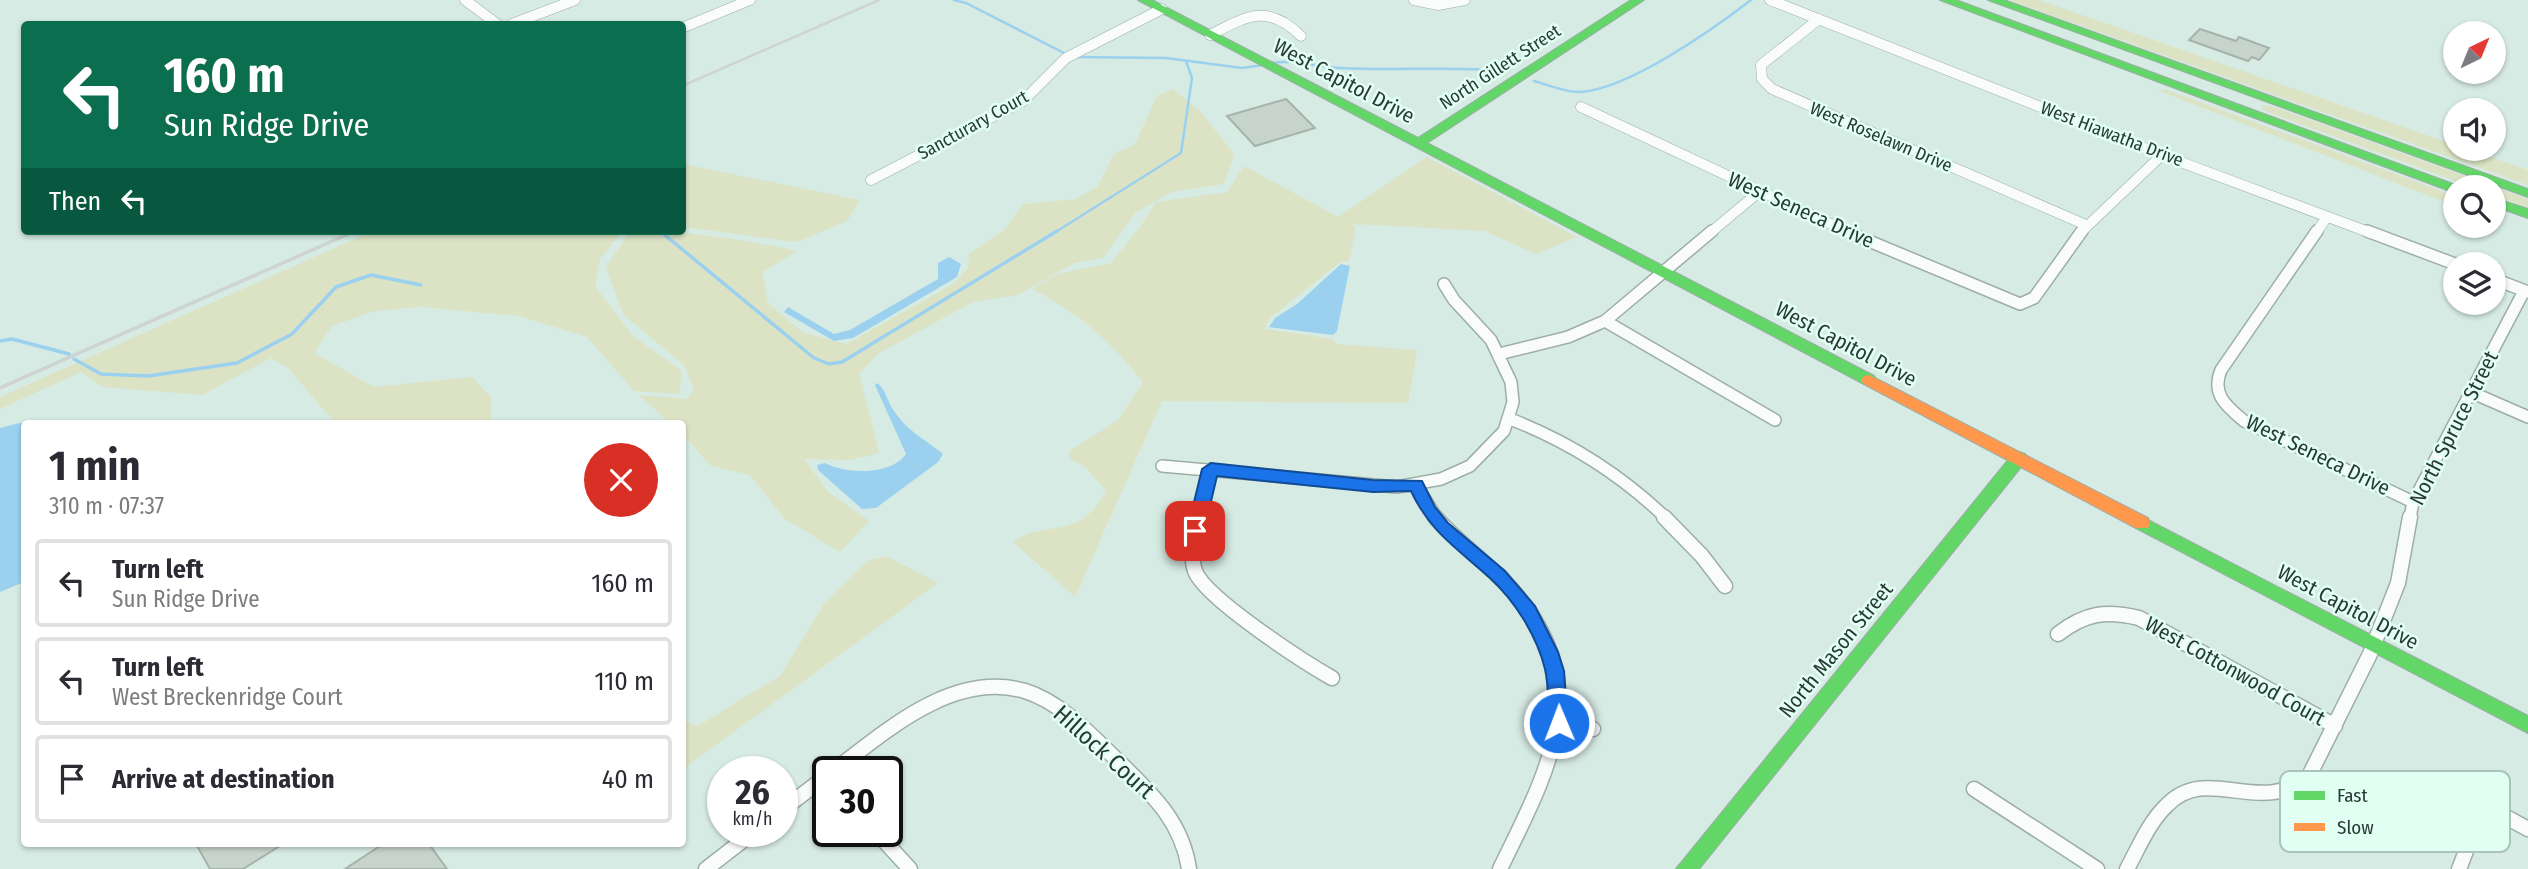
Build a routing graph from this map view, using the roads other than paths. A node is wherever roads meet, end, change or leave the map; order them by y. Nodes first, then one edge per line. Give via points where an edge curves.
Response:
1 (465, 0) edge
2 (575, 0) edge
3 (750, 0) edge
4 (1144, 0) edge
5 (1414, 0) edge
6 (1465, 0) edge
7 (1770, 0) edge
8 (1946, 0) edge
9 (1994, 0) edge
10 (1633, 1) edge
11 (1162, 9) junction
12 (1819, 19) junction
13 (493, 21) edge
14 (520, 21) edge
15 (686, 26) edge
16 (1210, 34) junction
17 (1301, 36) dead end
18 (1581, 107) dead end
19 (1419, 143) junction
20 (2162, 155) junction
21 (871, 180) dead end
22 (2443, 184) edge
23 (1759, 192) junction
24 (2528, 193) edge
25 (2506, 206) edge
26 (2528, 214) edge
27 (2327, 217) junction
28 (2086, 225) junction
29 (2443, 260) edge
30 (1663, 271) junction
31 (1444, 284) dead end
32 (2506, 284) edge
33 (2526, 291) edge
34 (1605, 321) junction
35 (1499, 354) junction
36 (2473, 393) junction
37 (2528, 417) edge
38 (1510, 419) junction
39 (1775, 420) dead end
40 (2019, 458) junction
41 (1162, 466) dead end
42 (1211, 469) junction
43 (1416, 485) junction
44 (2413, 502) junction
45 (1725, 586) dead end
46 (2058, 634) dead end
47 (2373, 643) junction
48 (1332, 678) dead end
49 (1559, 723) junction
50 (2528, 725) edge
51 (2335, 726) junction
52 (1593, 729) dead end
53 (855, 756) edge
54 (2312, 771) edge
55 (1974, 789) dead end
56 (2280, 792) edge
57 (2510, 820) edge
58 (2528, 830) edge
59 (734, 847) edge
60 (890, 847) edge
61 (2466, 852) edge
62 (706, 869) edge
63 (910, 869) edge
64 (1189, 869) edge
65 (1500, 869) edge
66 (1686, 869) edge
67 (2097, 869) edge
68 (2127, 869) edge
69 (2459, 869) edge

1 - 13 street
2 - 14 street
3 - 15 street
4 - 11 main road, West Capitol Drive
5 - 6 street via 1438,5
7 - 12 street, West Hiawatha Drive
8 - 22 main road
9 - 24 main road
10 - 19 main road, North Gillett Street
11 - 16 main road, West Capitol Drive
11 - 21 street, Sancturary Court via 1070,56 1023,101
12 - 20 street, West Hiawatha Drive
12 - 28 street, West Roselawn Drive via 1761,65 1762,79 1772,89
16 - 17 street via 1257,12 1293,26
16 - 19 main road, West Capitol Drive
18 - 23 street, West Seneca Drive
19 - 30 main road, West Capitol Drive
20 - 27 street, West Hiawatha Drive
20 - 28 street
23 - 28 street, West Seneca Drive via 2007,301 2025,304 2035,298
23 - 30 street
25 - 26 main road
27 - 29 street, West Hiawatha Drive
27 - 44 street, West Seneca Drive via 2221,370 2217,388 2225,405 2258,428
30 - 34 street
30 - 40 main road, West Capitol Drive
31 - 35 street
32 - 33 street
33 - 36 street, North Spruce Street
34 - 35 street via 1568,337
34 - 39 street
35 - 38 street via 1511,382
36 - 37 street
36 - 44 street, North Spruce Street
38 - 43 street via 1469,466
38 - 45 street via 1567,443 1612,470 1710,564
40 - 47 main road, West Capitol Drive
40 - 66 main road, North Mason Street
41 - 42 street
42 - 43 street via 1373,486
42 - 48 street via 1193,547 1192,559 1201,581 1292,655
43 - 49 street via 1442,527 1499,576 1529,611 1555,671
44 - 47 street, North Spruce Street via 2401,575
46 - 51 street, West Cottonwood Court via 2077,618 2102,611 2139,618
47 - 50 main road, West Capitol Drive
47 - 51 street, North Spruce Street
49 - 52 street
49 - 65 street via 1538,787
51 - 54 street, North Spruce Street
53 - 64 street, Hillock Court via 932,702 968,690 1022,692 1056,707 1155,797 1182,837
55 - 67 street
56 - 68 street, North Spruce Street via 2208,789 2177,796 2162,811
57 - 58 street
59 - 62 street
60 - 63 street
61 - 69 street

